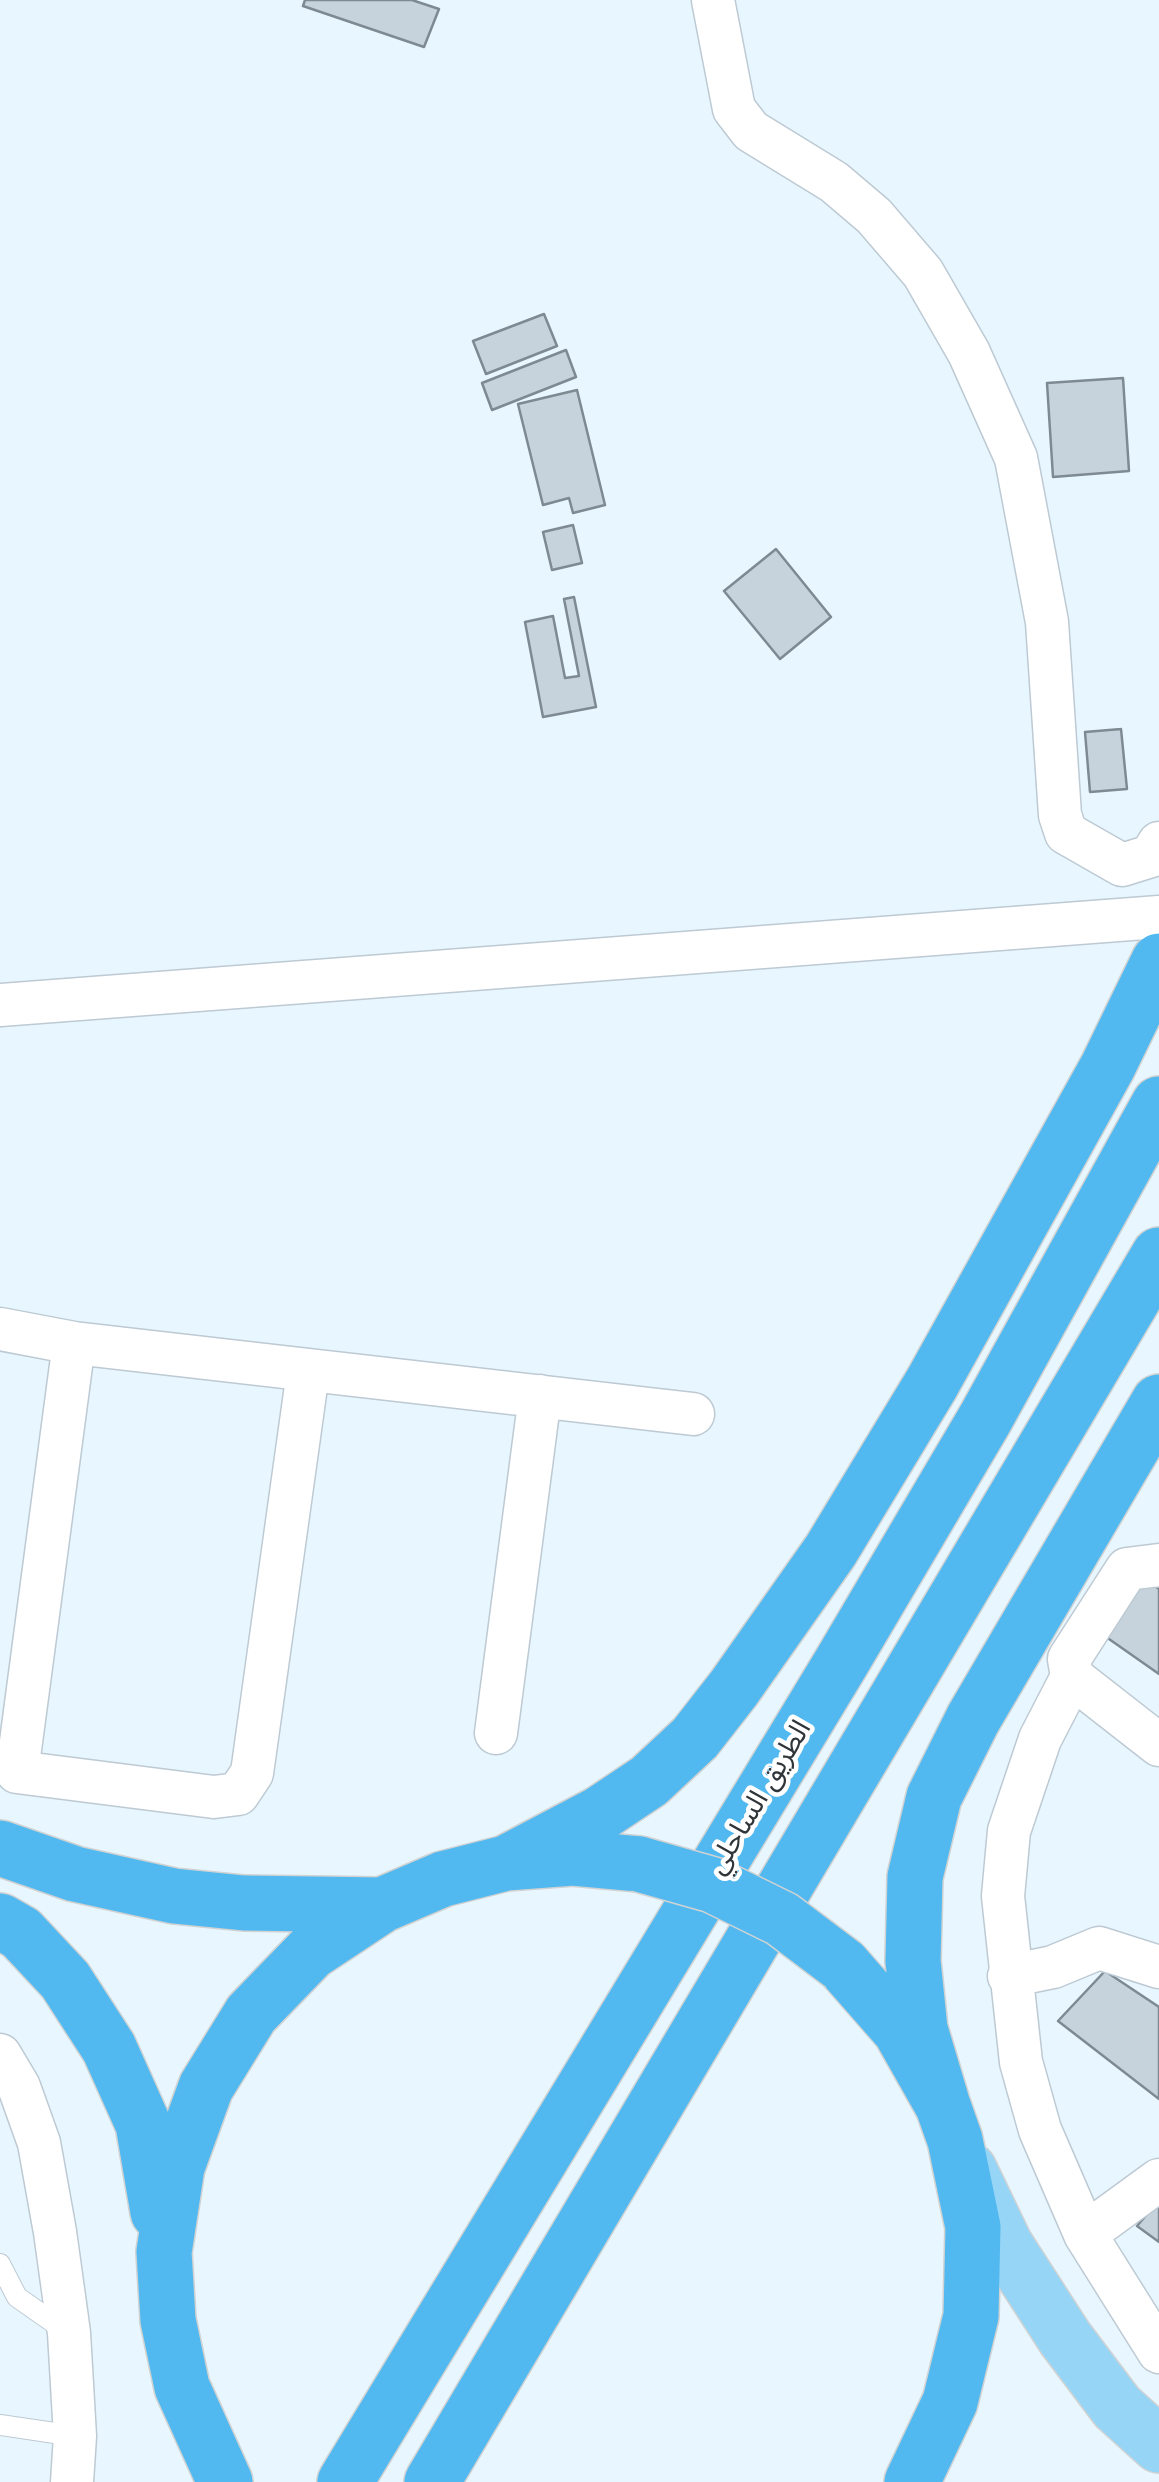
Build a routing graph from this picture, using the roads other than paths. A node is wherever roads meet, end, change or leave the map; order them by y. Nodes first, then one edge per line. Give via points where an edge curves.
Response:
1 (713, 0) edge
2 (1159, 843) edge
3 (1159, 917) edge
4 (1159, 961) edge
5 (0, 1005) edge
6 (1159, 1104) edge
7 (1159, 1255) edge
8 (0, 1330) edge
9 (74, 1343) junction
10 (308, 1372) junction
11 (540, 1396) junction
12 (1159, 1402) edge
13 (693, 1414) dead end
14 (1159, 1565) edge
15 (1072, 1677) junction
16 (496, 1733) dead end
17 (1159, 1745) edge
18 (8, 1770) edge
19 (0, 1848) edge
20 (506, 1864) junction
21 (382, 1905) junction
22 (0, 1921) edge
23 (1159, 1967) edge
24 (1009, 1976) junction
25 (0, 2055) edge
26 (949, 2123) junction
27 (1159, 2180) edge
28 (1085, 2234) junction
29 (164, 2252) junction
30 (0, 2264) edge
31 (69, 2333) junction
32 (1159, 2352) edge
33 (182, 2387) junction
34 (0, 2425) edge
35 (75, 2436) junction
36 (1159, 2445) edge
37 (72, 2482) edge
38 (184, 2482) edge
39 (225, 2482) edge
40 (345, 2482) edge
41 (432, 2482) edge
42 (912, 2482) edge

1 - 2 street via 734,109 751,131 834,182 874,216 923,273 969,353 1016,458 1047,622 1066,833 1122,865 1151,856
3 - 5 street
4 - 20 highway via 932,1383 831,1550 734,1688 695,1738 649,1780
6 - 40 highway, الطريق الساحلي via 984,1420
7 - 41 highway
8 - 9 street
9 - 10 street
9 - 18 street
10 - 11 street
10 - 18 street via 252,1773 238,1794 214,1797
11 - 13 street
11 - 16 street
12 - 26 highway via 972,1719 934,1798 916,1877 913,1961 920,2029
14 - 15 street via 1127,1569 1069,1660
15 - 17 street
15 - 24 street via 1040,1739 1009,1831 1003,1896
19 - 21 highway via 174,1896
20 - 21 highway via 442,1879
20 - 26 highway, bridge via 572,1858 639,1864 713,1885 782,1918 844,1966 900,2030
21 - 29 highway via 311,1952 251,2014 206,2087 176,2167
22 - 29 highway via 21,1933 65,1980 109,2048 143,2124
23 - 24 street via 1099,1948
24 - 28 street via 1021,2062 1040,2130
25 - 31 street via 38,2143
26 - 36 main road via 1005,2245 1065,2338 1117,2407
26 - 42 highway via 973,2227 971,2316 950,2402
27 - 28 street
28 - 32 street
29 - 33 highway via 168,2320
30 - 31 lane via 16,2297
31 - 35 street
33 - 38 highway
33 - 39 highway
34 - 35 lane
35 - 37 street

